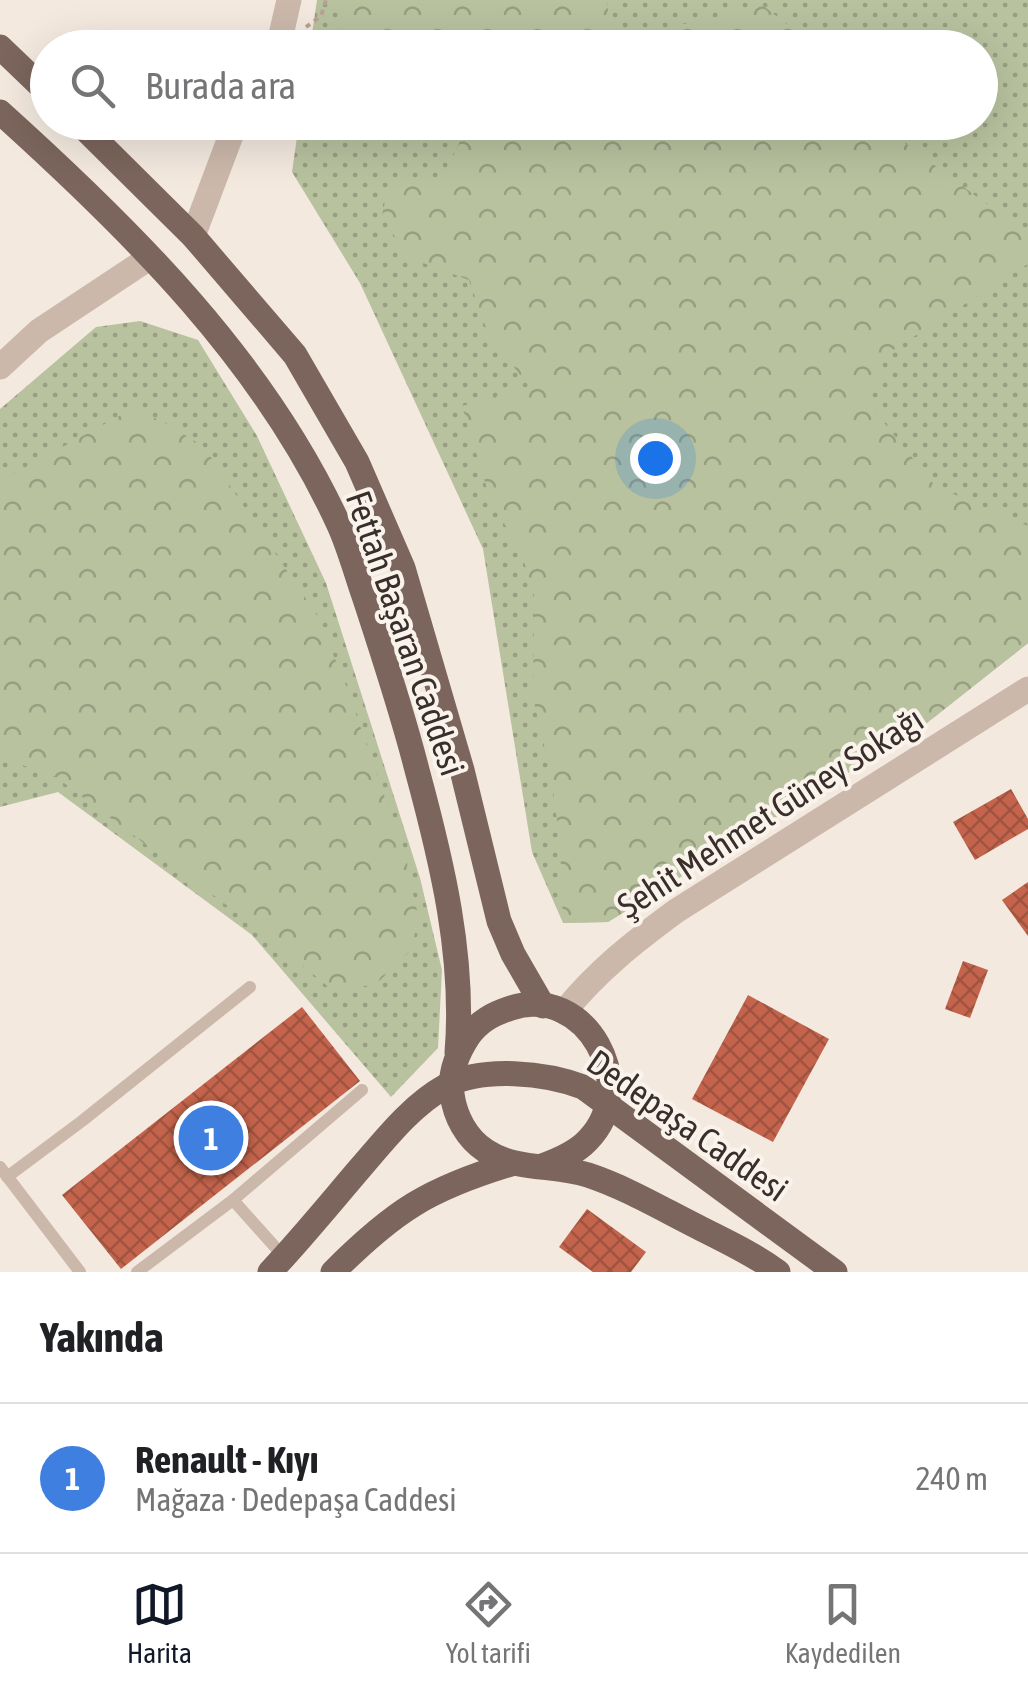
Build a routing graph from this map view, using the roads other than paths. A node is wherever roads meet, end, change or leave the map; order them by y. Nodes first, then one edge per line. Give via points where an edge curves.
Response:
1 (289, 0) edge
2 (282, 30) edge
3 (0, 47) edge
4 (30, 76) edge
5 (0, 112) edge
6 (96, 140) edge
7 (229, 140) edge
8 (193, 236) junction
9 (149, 258) junction
10 (0, 367) edge
11 (1028, 688) edge
12 (250, 987) dead end
13 (554, 1009) junction
14 (457, 1053) junction
15 (450, 1084) junction
16 (362, 1090) dead end
17 (609, 1104) junction
18 (511, 1164) junction
19 (542, 1166) junction
20 (4, 1172) edge
21 (233, 1200) junction
22 (277, 1265) edge
23 (80, 1272) edge
24 (137, 1272) edge
25 (334, 1272) edge
26 (778, 1272) edge
27 (834, 1272) edge

1 - 2 street
3 - 4 main road
5 - 9 main road, Fettah Başaran Caddesi
6 - 8 main road
7 - 8 street
8 - 13 main road via 295,354 357,462 403,568 499,921 513,954
9 - 10 street via 39,331
9 - 14 main road, Fettah Başaran Caddesi via 237,356 304,456 340,528 398,696 444,880 460,1012
11 - 13 street, Şehit Mehmet Güney Sokağı via 676,911
12 - 20 lane
13 - 14 main road via 518,1006 495,1013
13 - 17 main road via 584,1024 598,1041 608,1068
14 - 15 main road, Fettah Başaran Caddesi
15 - 17 main road, Dedepaşa Caddesi via 514,1073 555,1076
15 - 18 main road via 465,1131
15 - 22 main road, Dedepaşa Caddesi via 398,1124
16 - 21 lane
17 - 19 main road via 575,1152
17 - 27 main road, Dedepaşa Caddesi
18 - 19 main road, Dedepaşa Caddesi
18 - 25 main road via 406,1206
19 - 26 main road, Dedepaşa Caddesi via 621,1187
20 - 23 lane
21 - 22 lane
21 - 24 lane

